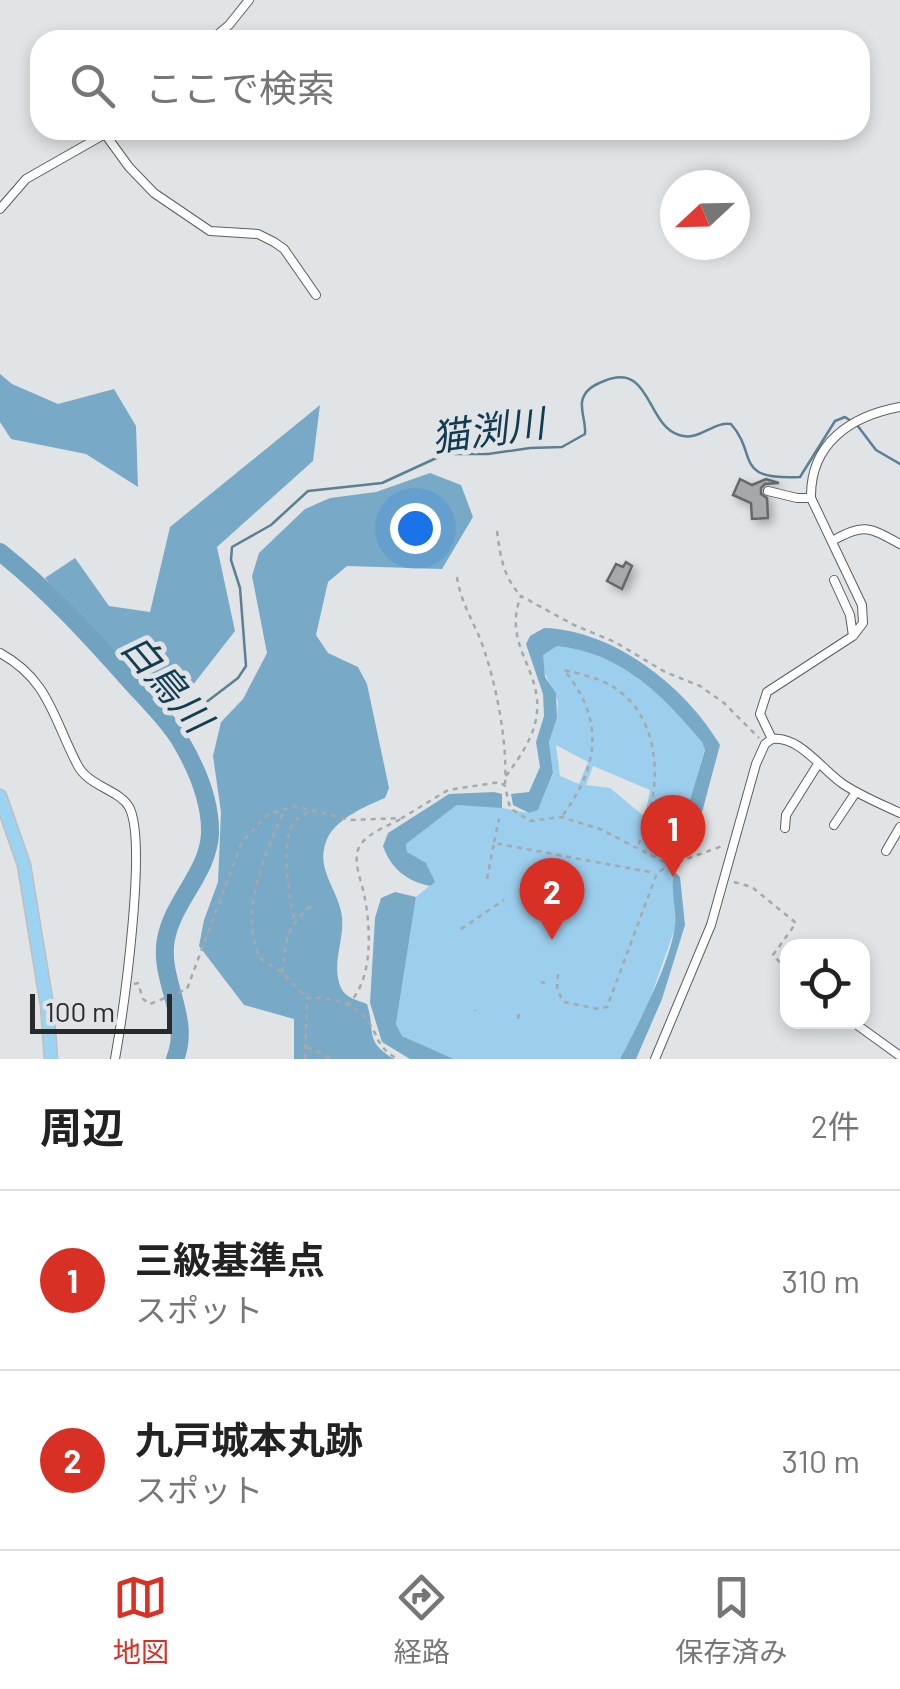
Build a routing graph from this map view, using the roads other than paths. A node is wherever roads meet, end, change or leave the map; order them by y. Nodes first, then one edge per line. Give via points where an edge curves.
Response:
1 (249, 0) edge
2 (223, 30) edge
3 (91, 140) edge
4 (110, 140) edge
5 (0, 208) edge
6 (316, 295) dead end
7 (900, 407) edge
8 (768, 491) dead end
9 (811, 498) junction
10 (832, 540) junction
11 (900, 544) edge
12 (834, 580) dead end
13 (854, 636) junction
14 (0, 653) edge
15 (768, 741) junction
16 (818, 764) junction
17 (856, 792) junction
18 (0, 796) edge
19 (900, 813) edge
20 (834, 825) dead end
21 (900, 827) edge
22 (785, 828) dead end
23 (886, 852) dead end
24 (862, 1029) edge
25 (900, 1056) edge
26 (51, 1059) edge
27 (115, 1059) edge
28 (656, 1059) edge

1 - 2 street
3 - 5 street via 26,179
4 - 6 street via 154,193 210,232 258,234 274,242
7 - 9 street via 872,412 832,438 818,457
8 - 9 street
9 - 10 street
10 - 11 street via 856,527
10 - 13 street via 862,606 863,623
12 - 13 street
13 - 15 street via 767,692 760,714
14 - 27 street via 39,684 78,769 127,802 136,824
15 - 16 street via 798,746
15 - 28 street via 711,925
16 - 17 street
16 - 22 street via 786,815
17 - 19 street
17 - 20 street
18 - 26 main road via 24,864
21 - 23 street
24 - 25 street

